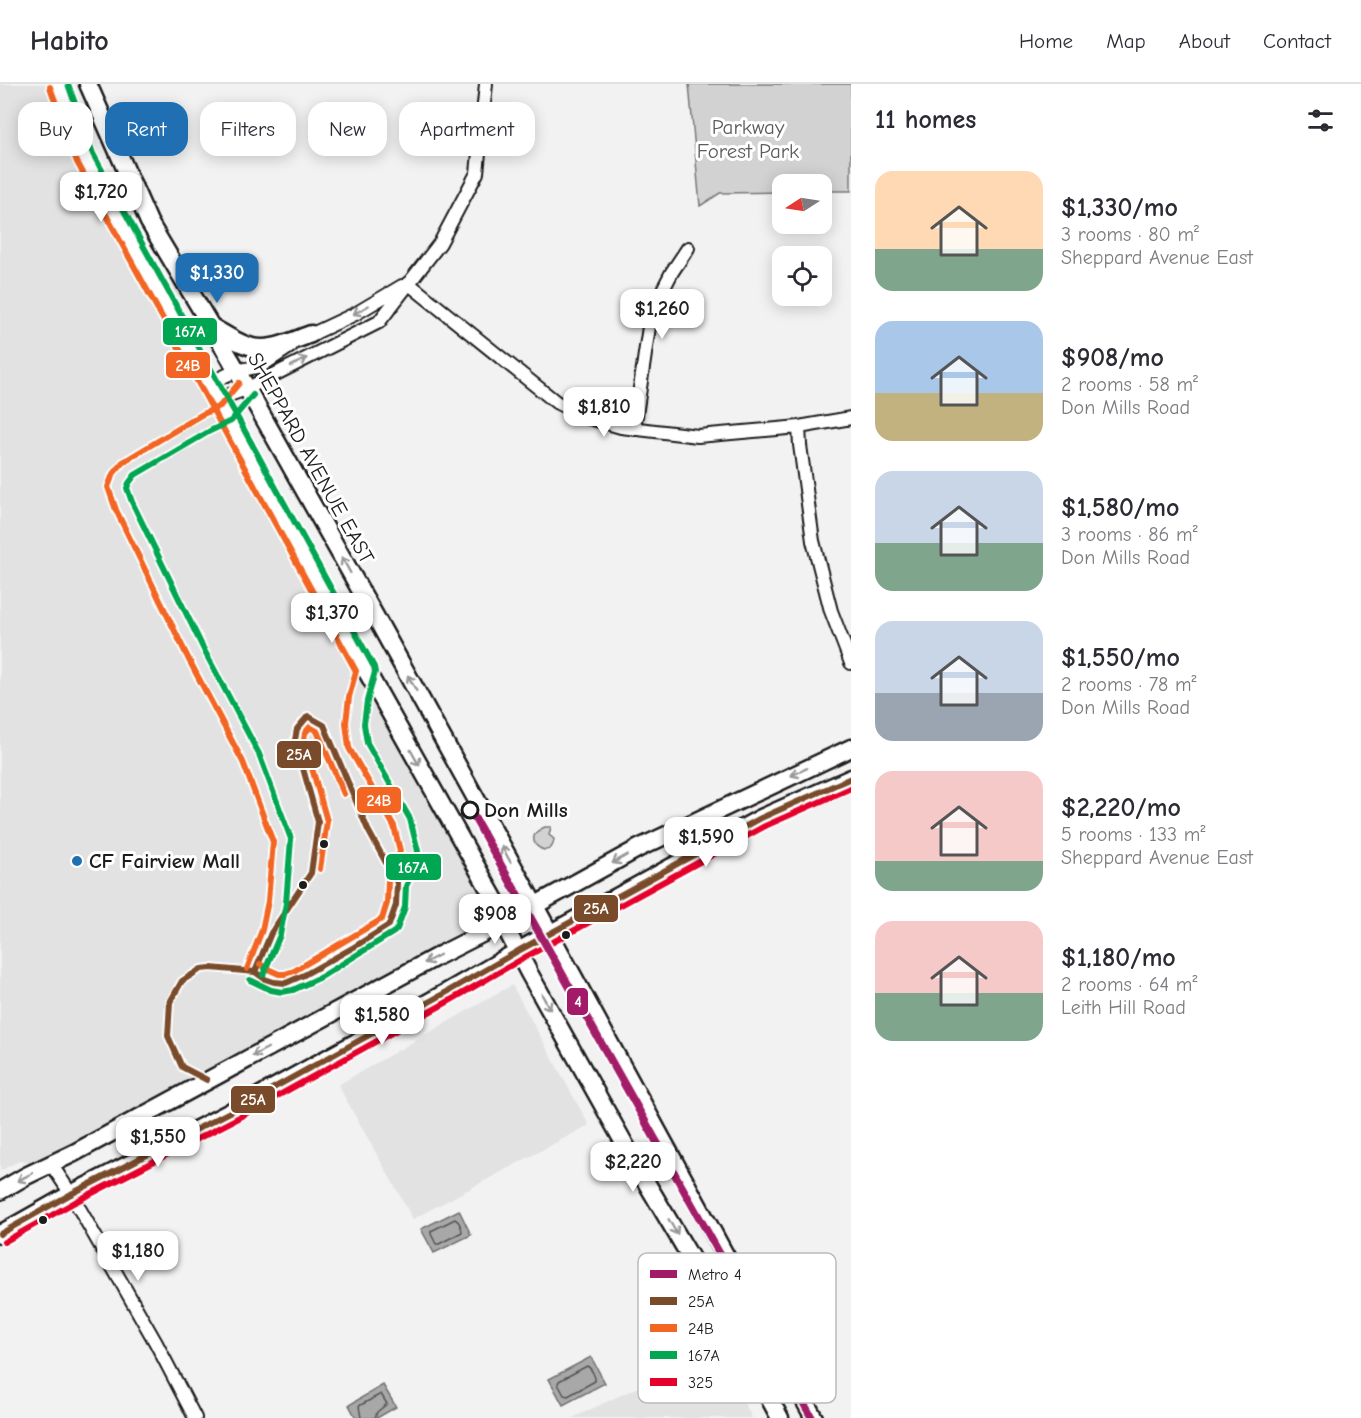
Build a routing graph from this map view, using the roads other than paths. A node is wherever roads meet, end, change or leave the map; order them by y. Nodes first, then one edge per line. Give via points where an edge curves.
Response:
1 (58, 84) edge
2 (88, 84) edge
3 (486, 84) edge
4 (688, 248) dead end
5 (408, 283) junction
6 (211, 327) junction
7 (312, 334) junction
8 (236, 371) junction
9 (209, 382) junction
10 (246, 389) junction
11 (218, 399) junction
12 (851, 418) edge
13 (799, 427) junction
14 (634, 429) junction
15 (851, 663) edge
16 (851, 748) edge
17 (851, 778) edge
18 (534, 905) junction
19 (503, 923) junction
20 (550, 934) junction
21 (518, 951) junction
22 (51, 1164) junction
23 (0, 1191) edge
24 (71, 1194) junction
25 (0, 1234) edge
26 (688, 1253) edge
27 (724, 1253) edge
28 (772, 1403) edge
29 (806, 1403) edge
30 (195, 1418) edge
31 (780, 1418) edge
32 (814, 1418) edge

1 - 9 main road via 85,158
2 - 6 main road, SHEPPARD AVENUE EAST via 149,222
3 - 5 street via 477,173 440,243
4 - 14 street via 651,312
5 -> 7 street
10 -> 5 street via 380,321
5 - 14 street via 556,402 586,417
6 - 7 main road via 260,349
6 - 8 main road, SHEPPARD AVENUE EAST
7 - 8 street via 261,366
8 - 9 street
8 - 10 main road, SHEPPARD AVENUE EAST
9 - 11 main road
10 - 11 street
18 -> 10 main road, SHEPPARD AVENUE EAST
11 -> 19 main road via 495,900
12 - 13 street
13 - 14 street via 698,436
13 - 15 street via 813,541 831,611
16 -> 18 main road via 639,848
17 - 20 main road via 761,818
18 - 19 main road
18 - 20 main road, SHEPPARD AVENUE EAST
19 - 21 main road
19 -> 22 main road
20 - 21 main road
20 - 27 main road, SHEPPARD AVENUE EAST
21 - 24 main road via 230,1112
21 -> 26 main road
22 -> 23 main road
22 - 24 street
24 - 25 main road
24 - 30 street
28 -> 31 main road
29 - 32 main road, SHEPPARD AVENUE EAST

